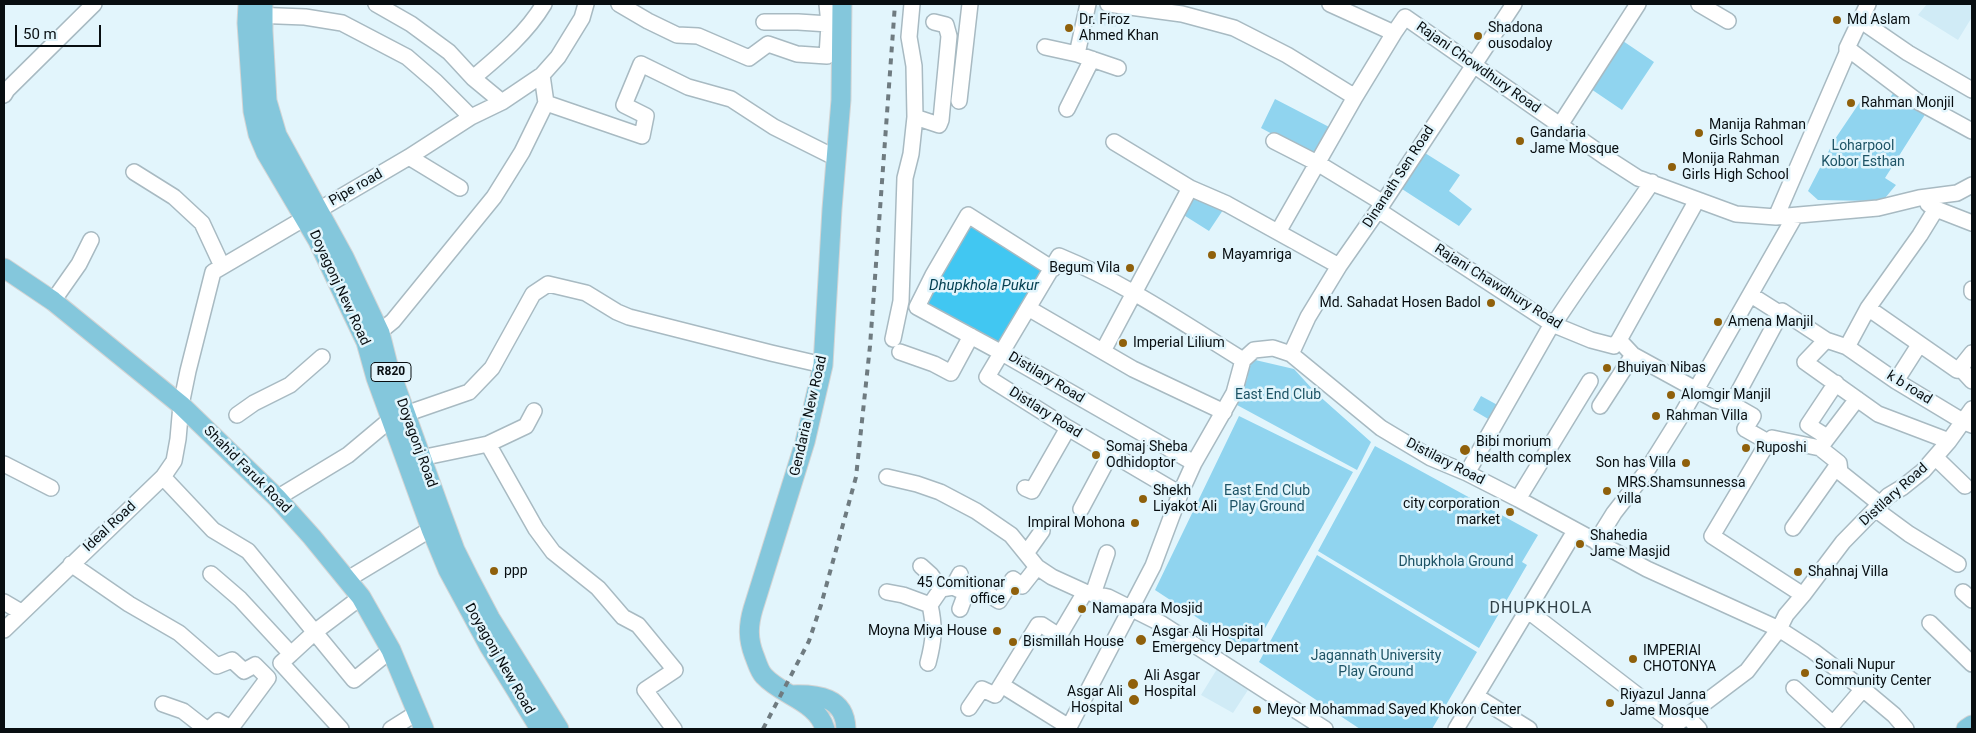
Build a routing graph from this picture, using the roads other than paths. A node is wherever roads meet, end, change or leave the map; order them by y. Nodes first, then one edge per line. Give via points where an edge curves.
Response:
1 (94, 4) edge
2 (376, 4) edge
3 (586, 4) edge
4 (619, 4) edge
5 (827, 4) edge
6 (842, 4) edge
7 (912, 4) edge
8 (970, 4) edge
9 (1088, 4) edge
10 (1108, 4) edge
11 (1330, 4) edge
12 (1514, 4) edge
13 (1638, 4) edge
14 (1698, 4) edge
15 (1868, 4) edge
16 (541, 5) edge
17 (255, 10) edge
18 (1860, 20) junction
19 (764, 22) dead end
20 (934, 22) dead end
21 (1728, 22) dead end
22 (829, 24) junction
23 (1394, 33) junction
24 (1045, 47) dead end
25 (1847, 48) junction
26 (1084, 56) junction
27 (1472, 65) junction
28 (1118, 68) dead end
29 (542, 75) junction
30 (473, 78) junction
31 (1972, 90) edge
32 (4, 95) edge
33 (1355, 97) junction
34 (959, 101) dead end
35 (502, 102) junction
36 (546, 103) junction
37 (1067, 109) dead end
38 (471, 117) junction
39 (915, 117) junction
40 (1560, 125) junction
41 (1972, 131) edge
42 (1274, 141) dead end
43 (1114, 142) dead end
44 (409, 157) junction
45 (836, 158) junction
46 (1318, 164) junction
47 (134, 172) dead end
48 (1652, 182) junction
49 (1972, 185) edge
50 (460, 188) dead end
51 (1190, 188) junction
52 (1919, 198) junction
53 (1697, 200) junction
54 (1380, 207) junction
55 (1936, 209) junction
56 (312, 214) junction
57 (1796, 216) junction
58 (1776, 217) junction
59 (1972, 223) edge
60 (1278, 232) junction
61 (91, 240) dead end
62 (222, 266) junction
63 (1339, 266) junction
64 (4, 268) edge
65 (1053, 269) junction
66 (1134, 292) junction
67 (1750, 296) junction
68 (52, 301) junction
69 (1028, 308) junction
70 (1868, 308) junction
71 (1780, 314) junction
72 (1553, 324) junction
73 (971, 336) junction
74 (373, 338) junction
75 (1619, 340) junction
76 (1826, 340) junction
77 (1919, 345) junction
78 (1847, 347) junction
79 (1002, 352) junction
80 (1103, 352) junction
81 (1972, 353) edge
82 (1291, 354) junction
83 (1632, 354) junction
84 (322, 357) dead end
85 (1243, 360) junction
86 (823, 365) junction
87 (1960, 368) junction
88 (988, 377) joint
89 (1590, 381) dead end
90 (1896, 381) junction
91 (1972, 381) edge
92 (1836, 383) junction
93 (1697, 390) junction
94 (1857, 399) junction
95 (1732, 404) junction
96 (181, 405) junction
97 (1600, 406) dead end
98 (1972, 409) edge
99 (534, 411) dead end
100 (1224, 412) junction
101 (237, 415) dead end
102 (398, 416) junction
103 (1968, 424) edge
104 (1068, 428) junction
105 (1949, 441) junction
106 (1768, 442) junction
107 (1823, 443) junction
108 (488, 444) junction
109 (1111, 454) junction
110 (1935, 457) junction
111 (1194, 463) junction
112 (1839, 463) junction
113 (4, 464) edge
114 (417, 468) junction
115 (1467, 473) junction
116 (163, 477) junction
117 (887, 477) dead end
118 (1970, 484) edge
119 (51, 488) dead end
120 (1025, 488) dead end
121 (1180, 494) junction
122 (278, 498) junction
123 (1518, 499) junction
124 (1878, 507) junction
125 (1081, 509) dead end
126 (1793, 528) dead end
127 (431, 529) junction
128 (1042, 531) dead end
129 (1575, 531) junction
130 (1596, 542) junction
131 (1027, 552) junction
132 (1107, 553) dead end
133 (70, 564) junction
134 (1958, 564) dead end
135 (921, 566) dead end
136 (1037, 567) junction
137 (211, 574) dead end
138 (348, 579) junction
139 (955, 586) junction
140 (887, 592) dead end
141 (1089, 593) junction
142 (1803, 595) junction
143 (360, 597) junction
144 (4, 602) edge
145 (930, 605) junction
146 (1129, 608) junction
147 (960, 609) dead end
148 (1527, 610) junction
149 (22, 612) junction
150 (1930, 623) dead end
151 (1779, 629) junction
152 (4, 630) edge
153 (316, 631) junction
154 (392, 650) junction
155 (286, 658) junction
156 (928, 663) dead end
157 (1972, 664) edge
158 (268, 678) junction
159 (1794, 688) dead end
160 (1863, 689) junction
161 (1008, 690) dead end
162 (791, 695) junction
163 (1476, 696) junction
164 (163, 704) dead end
165 (969, 708) dead end
166 (421, 720) edge
167 (1678, 723) edge
168 (1972, 725) edge
169 (1521, 727) edge
170 (1068, 728) edge
171 (1834, 728) edge
172 (208, 729) edge
173 (340, 729) edge
174 (391, 729) edge
175 (540, 729) edge
176 (559, 729) edge
177 (674, 729) edge
178 (825, 729) edge
179 (846, 729) edge
180 (1324, 729) edge
181 (1456, 729) edge
182 (1699, 729) edge
183 (1906, 729) edge
184 (1966, 729) edge

1 - 32 street
2 - 30 street via 411,24 449,52
3 - 29 street, Pipe road via 582,18 558,57
4 - 22 street via 677,35 698,36 749,58 768,44 797,54 827,56
5 - 22 street
6 - 45 main road, Gendaria New Road via 841,100
7 - 39 street via 909,37 914,66
8 - 34 street
9 - 26 street
10 - 33 street via 1182,14 1234,28 1287,55
11 - 23 street, Rajani Chowdhury Road
12 - 27 street, Dinanath Sen Road
13 - 40 street
14 - 21 street
15 - 18 street
16 - 30 street via 514,42
17 - 38 street via 342,23 407,57
17 - 56 main road, Doyagonj New Road / R820 via 253,111 258,134 266,153
18 - 25 street
18 - 31 street
19 - 22 street
20 - 39 street via 946,25 949,36 941,120 939,125
23 - 27 street, Rajani Chowdhury Road via 1405,17
23 - 33 street
24 - 26 street
25 - 41 street via 1917,101
25 - 58 street
26 - 28 street
26 - 37 street
27 - 40 street, Rajani Chowdhury Road
27 - 54 street, Dinanath Sen Road
29 - 35 street, Pipe road
29 - 36 street
30 - 35 street
33 - 46 street
35 - 38 street, Pipe road
36 - 45 street via 642,136 646,116 624,105 641,64 688,86 731,99
36 - 74 street via 522,152 494,196 393,321
38 - 44 street, Pipe road
39 - 73 street via 905,178 901,301 896,346 951,374
40 - 48 street, Rajani Chowdhury Road via 1638,178
42 - 46 street, Rajani Chawdhury Road
43 - 51 street
44 - 50 street
44 - 56 street, Pipe road
45 - 86 main road, Gendaria New Road
46 - 54 street, Rajani Chawdhury Road
46 - 60 street
47 - 62 street via 174,197 202,223
48 - 53 street, Rajani Chowdhury Road
48 - 72 street
49 - 52 street, Rajani Chowdhury Road via 1957,193
51 - 60 street
51 - 66 street
52 - 55 street
52 - 57 street, Rajani Chowdhury Road via 1878,208
53 - 58 street, Rajani Chowdhury Road via 1736,214
53 - 75 street
54 - 63 street, Dinanath Sen Road
54 - 72 street, Rajani Chawdhury Road
55 - 59 street
55 - 70 street
56 - 62 street, Pipe road
56 - 74 main road, Doyagonj New Road / R820
57 - 58 street, Rajani Chowdhury Road
57 - 67 street
60 - 63 street
61 - 68 street via 79,264
62 - 96 street, Pipe road via 210,278
63 - 82 street, Dinanath Sen Road via 1308,317
64 - 68 main road, Shahid Faruk Road
65 - 66 street via 1059,256
65 - 69 street, Distilary Road
65 - 73 street, Distilary Road via 968,215 917,307
66 - 80 street
66 - 85 street
67 - 71 street, k b road
67 - 93 street
68 - 96 main road, Shahid Faruk Road
69 - 79 street, Distilary Road
69 - 80 street
70 - 77 street
70 - 78 street
71 - 76 street, k b road via 1782,311
71 - 95 street
72 - 75 street, Rajani Chawdhury Road via 1614,346
72 - 115 street via 1488,424
73 - 79 street, Distilary Road
74 - 102 main road, Doyagonj New Road / R820 via 376,378
75 - 83 street
76 - 78 street, k b road
76 - 92 street via 1806,362
77 - 87 street via 1957,370
77 - 90 street
78 - 90 street, k b road
79 - 88 street, Distilary Road
79 - 111 street, Distilary Road
80 - 100 street
81 - 87 street
82 - 85 street, Distilary Road via 1274,348 1254,350
82 - 115 street, Distilary Road via 1381,428 1431,458
83 - 93 street
83 - 97 street
84 - 101 street via 290,385
85 - 100 street via 1234,393
86 - 102 street via 629,317 586,293 548,284 533,294 492,368 469,392
86 - 162 main road, Gendaria New Road via 805,442 748,633 761,672 771,683
87 - 91 street
88 - 104 street, Distlary Road
89 - 123 street
90 - 103 street, k b road
92 - 94 street
92 - 107 street via 1808,425
93 - 95 street via 1715,400
93 - 130 street via 1646,472
94 - 105 street via 1878,414
94 - 107 street
95 - 106 street via 1753,416 1745,429
96 - 116 street, Ideal Road via 174,461
96 - 122 main road, Shahid Faruk Road
98 - 103 street, Distilary Road
99 - 108 street via 526,426
100 - 111 street
102 - 114 main road, Doyagonj New Road / R820
102 - 122 street via 348,455
103 - 105 street, Distilary Road
104 - 109 street, Distlary Road
104 - 120 street via 1032,491
105 - 110 street, Distilary Road
106 - 107 street via 1772,438
106 - 142 street via 1712,536
107 - 112 street
108 - 114 street
108 - 177 street via 536,529 553,552 598,588 622,617 638,626 675,670 645,690
109 - 121 street, Distlary Road
109 - 125 street
110 - 118 street
110 - 124 street, Distilary Road via 1923,471
111 - 121 street
112 - 124 street via 1840,472
112 - 126 street
113 - 119 street
114 - 127 main road, Doyagonj New Road / R820
114 - 176 main road, Doyagonj Road / R820 via 490,618
115 - 123 street, Distilary Road
116 - 133 street, Ideal Road
116 - 153 street via 213,530 248,551
117 - 131 street via 940,492 967,506 1011,535
121 - 146 street via 1153,566
122 - 138 main road, Shahid Faruk Road
123 - 129 street, Distilary Road
124 - 134 street via 1909,534
124 - 142 street, Distilary Road via 1843,542
127 - 138 street
127 - 175 main road, Doyagonj New Road / R820 via 448,570 484,637
128 - 131 street
129 - 130 street, Distilary Road
129 - 148 street
130 - 151 street, Distilary Road
131 - 136 street
132 - 141 street
133 - 149 street, Ideal Road
133 - 158 street via 179,633 217,666 232,660 244,671 255,665
135 - 139 street via 931,575
136 - 139 street via 1022,586 1013,579 999,601 972,584
136 - 141 street
137 - 155 street via 240,599
138 - 143 main road, Shahid Faruk Road
139 - 145 street
139 - 147 street
140 - 145 street
141 - 146 street via 1108,597
141 - 165 street via 1060,636 1038,625 995,695 982,689
142 - 151 street, Distilary Road
143 - 153 street
143 - 154 main road, Shahid Faruk Road
144 - 149 street
145 - 156 street via 934,643
146 - 170 street
146 - 180 street via 1162,624
148 - 163 street
148 - 167 street
149 - 152 street, Ideal Road
150 - 157 street
151 - 160 street, Distilary Road
151 - 167 street, Distilary Road via 1747,671
153 - 154 street via 354,680
153 - 155 street
154 - 166 main road, Shahid Faruk Road
155 - 158 street
155 - 173 street
158 - 172 street via 232,728 218,721
159 - 171 street
160 - 171 street
160 - 183 street, Distilary Road
161 - 170 street
162 - 178 main road, Gendaria New Road via 818,716
162 - 179 main road via 823,697 836,703
163 - 169 street
163 - 181 street
164 - 172 street via 182,711
166 - 174 street
167 - 182 street
168 - 184 main road

